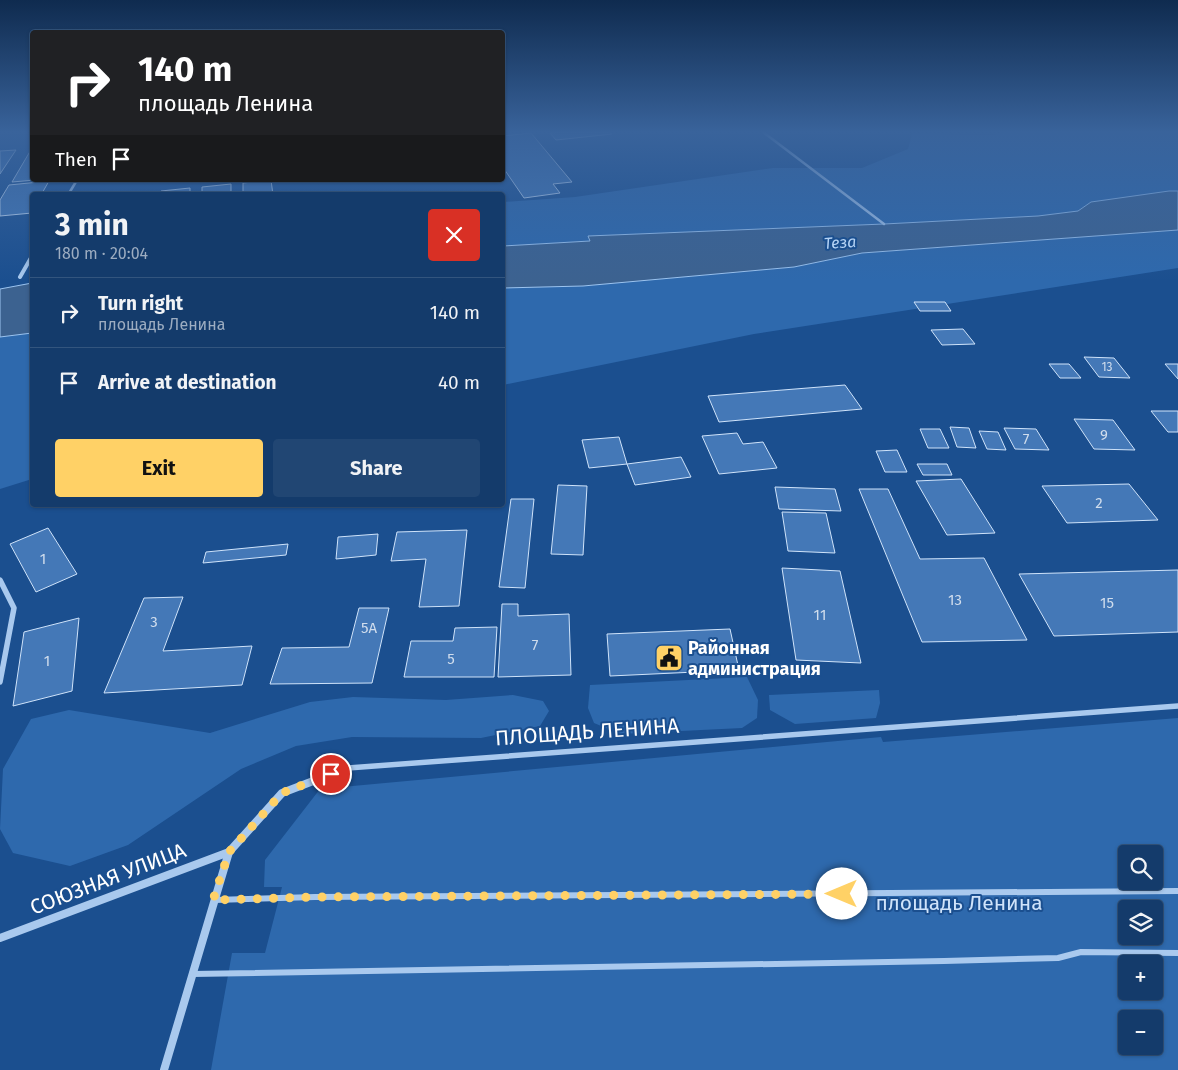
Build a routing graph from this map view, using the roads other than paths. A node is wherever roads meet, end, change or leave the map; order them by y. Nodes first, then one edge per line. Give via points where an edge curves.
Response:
1 (829, 182) edge
2 (884, 224) dead end
3 (30, 260) edge
4 (20, 277) dead end
5 (0, 580) edge
6 (0, 682) edge
7 (1178, 706) edge
8 (229, 852) junction
9 (1178, 891) edge
10 (213, 900) junction
11 (0, 938) edge
12 (1178, 953) edge
13 (192, 974) junction
14 (164, 1070) edge

1 - 2 street
3 - 4 street
5 - 6 street via 14,608
7 - 8 street, ПЛОЩАДЬ ЛЕНИНА via 348,768 282,793
8 - 10 street, ПЛОЩАДЬ ЛЕНИНА
8 - 11 street, СОЮЗНАЯ УЛИЦА
9 - 10 street
10 - 13 street, ПЛОЩАДЬ ЛЕНИНА
12 - 13 street via 1081,952 1058,958 944,961
13 - 14 street, ПЛОЩАДЬ ЛЕНИНА

